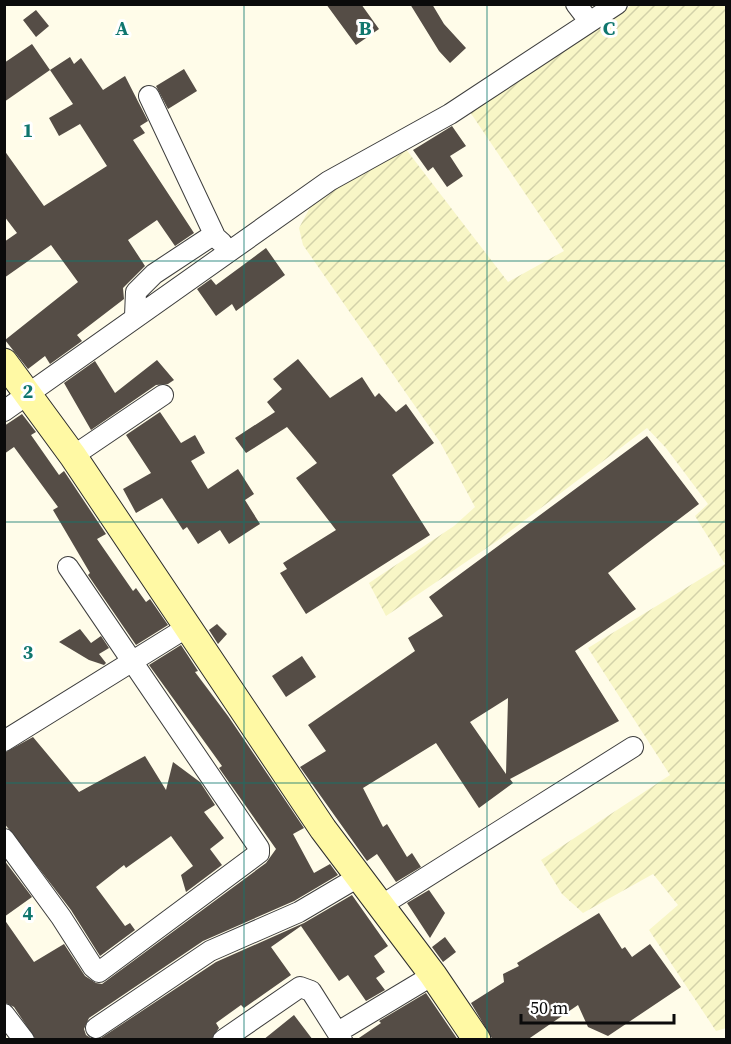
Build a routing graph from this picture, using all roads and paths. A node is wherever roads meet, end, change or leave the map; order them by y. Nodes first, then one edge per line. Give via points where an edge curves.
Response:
1 (576, 4) edge
2 (617, 4) edge
3 (589, 21) junction
4 (149, 96) dead end
5 (221, 242) junction
6 (4, 362) edge
7 (163, 395) dead end
8 (28, 396) junction
9 (4, 411) edge
10 (73, 456) junction
11 (68, 567) dead end
12 (186, 628) junction
13 (136, 660) junction
14 (4, 741) edge
15 (633, 747) dead end
16 (4, 839) edge
17 (360, 876) junction
18 (382, 905) junction
19 (433, 975) junction
20 (4, 1014) edge
21 (96, 1028) dead end
22 (346, 1030) edge
23 (24, 1040) edge
24 (223, 1040) edge
25 (477, 1040) edge

1 - 3 street
2 - 3 street
3 - 5 street via 450,114
4 - 5 street
5 - 8 street
6 - 8 street
7 - 10 street
8 - 9 street
8 - 10 street
10 - 12 street
11 - 13 street
12 - 13 street
12 - 17 street via 323,829
13 - 14 street
13 - 16 street via 259,848 256,857 99,972
15 - 18 street
17 - 18 street
17 - 21 street via 299,912 210,951
18 - 19 street
19 - 22 street
19 - 25 street
20 - 23 street
22 - 24 street via 311,991 300,987

